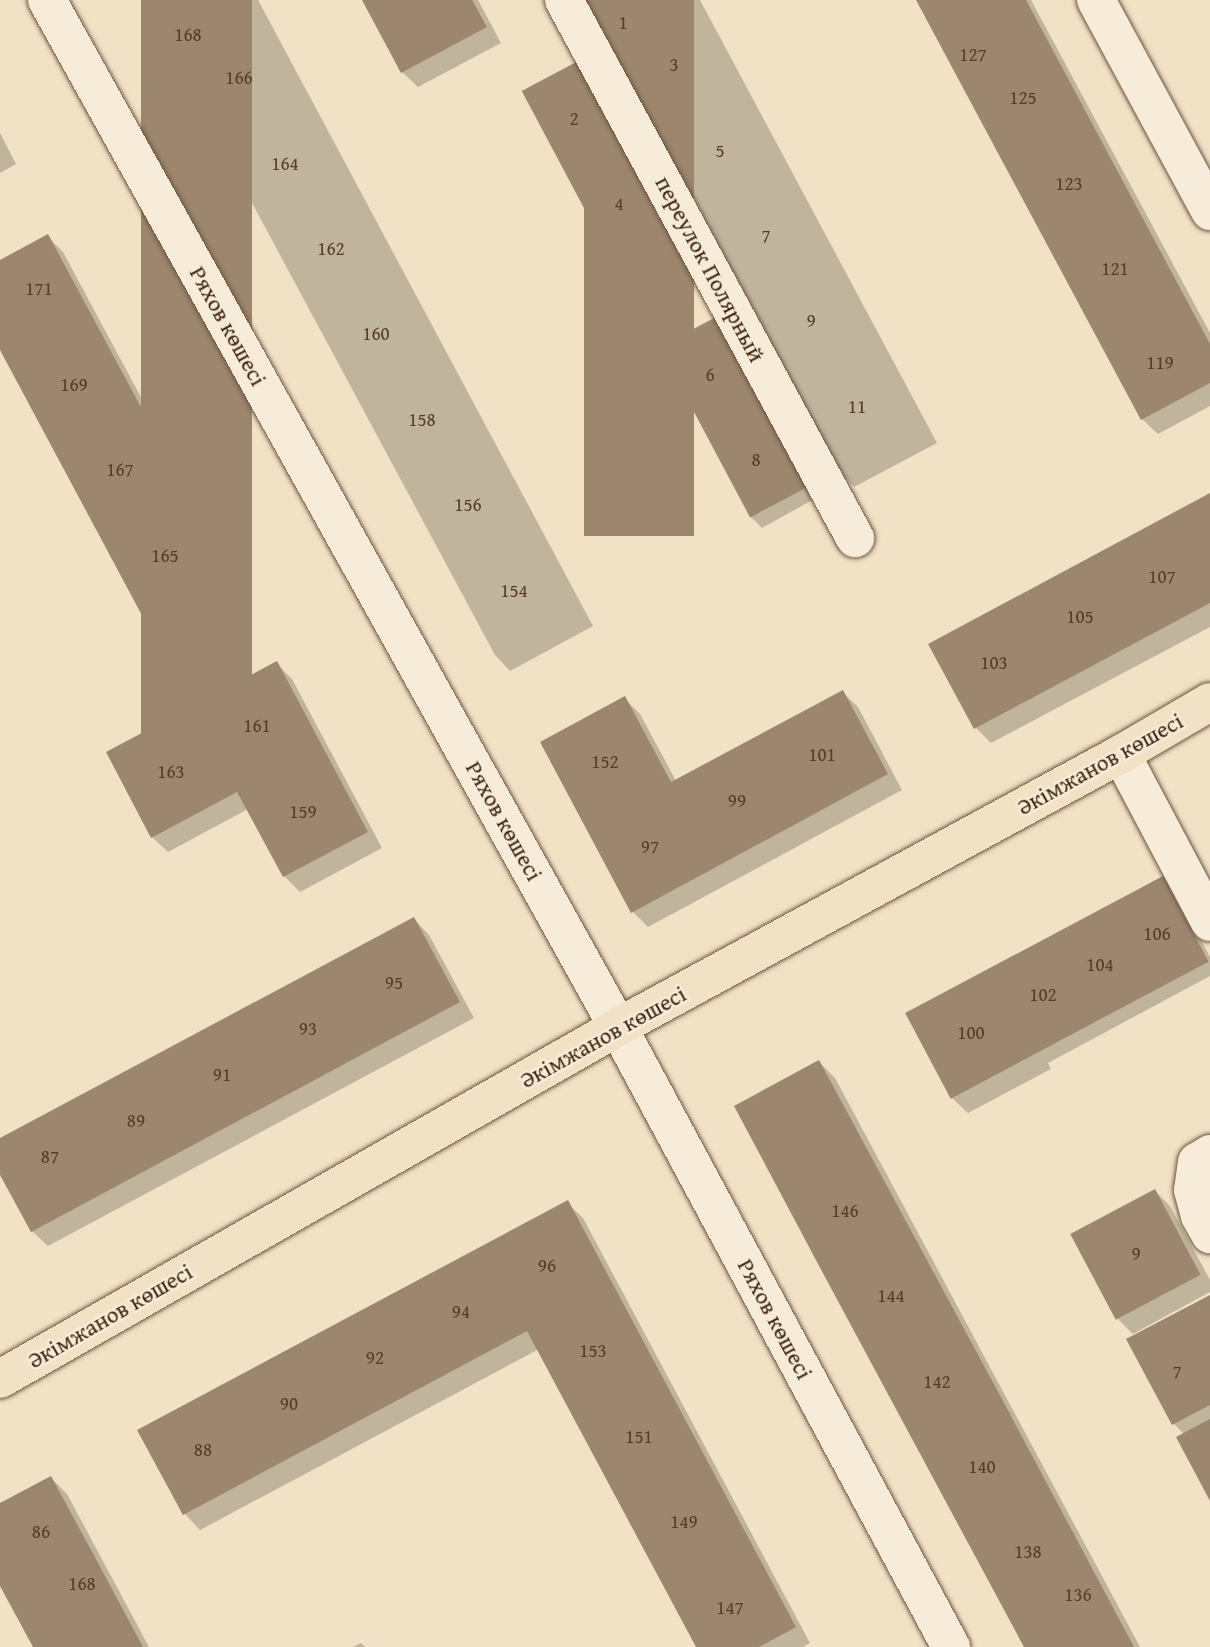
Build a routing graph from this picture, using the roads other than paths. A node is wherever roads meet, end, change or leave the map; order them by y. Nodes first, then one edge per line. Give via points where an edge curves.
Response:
1 (47, 0) edge
2 (564, 0) edge
3 (1096, 0) edge
4 (1210, 211) edge
5 (855, 538) dead end
6 (1210, 702) edge
7 (1121, 754) junction
8 (1210, 922) edge
9 (618, 1027) junction
10 (1210, 1154) edge
11 (1210, 1234) edge
12 (0, 1379) edge
13 (951, 1647) edge

1 - 9 street, Ряхов көшесі
2 - 5 street, переулок Полярный
3 - 4 street
6 - 7 main road, Әкімжанов көшесі
7 - 8 street
7 - 9 main road, Әкімжанов көшесі
9 - 12 main road, Әкімжанов көшесі
9 - 13 street, Ряхов көшесі
10 - 11 street via 1198,1162 1193,1190

